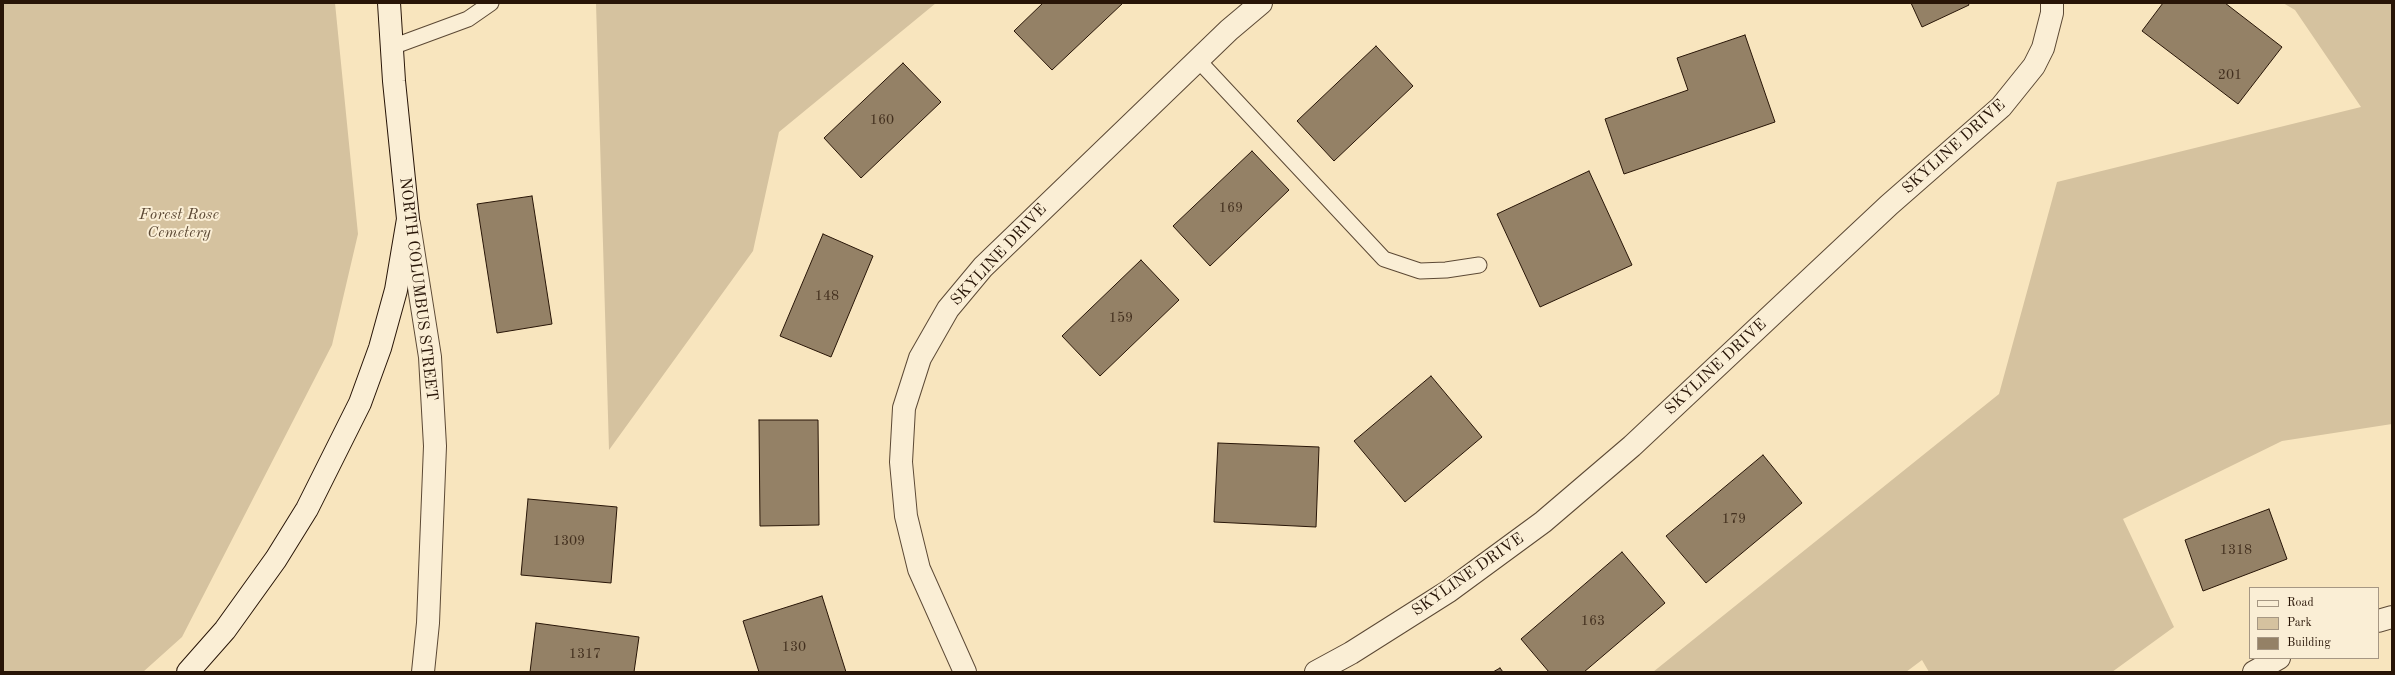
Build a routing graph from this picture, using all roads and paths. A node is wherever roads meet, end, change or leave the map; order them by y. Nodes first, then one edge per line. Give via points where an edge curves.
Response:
1 (389, 3) edge
2 (491, 3) edge
3 (1261, 3) edge
4 (2052, 3) edge
5 (392, 48) junction
6 (1198, 60) junction
7 (408, 219) junction
8 (1479, 265) dead end
9 (2392, 617) edge
10 (2379, 621) edge
11 (2277, 659) edge
12 (188, 672) edge
13 (423, 672) edge
14 (965, 672) edge
15 (1316, 672) edge
16 (2254, 672) edge

1 - 5 street, NORTH COLUMBUS STREET
2 - 5 lane via 468,20
3 - 6 street, SKYLINE DRIVE
4 - 15 street, SKYLINE DRIVE via 2043,48 2034,66 2001,107 1889,205 1632,446 1543,522 1449,591
5 - 7 street, NORTH COLUMBUS STREET
6 - 8 lane via 1384,260 1420,271
6 - 14 street, SKYLINE DRIVE via 983,267 948,309 920,358 904,408 901,462 906,516 919,569
7 - 12 street via 396,290 380,348 360,403 307,509 276,559 225,630
7 - 13 street, NORTH COLUMBUS STREET via 430,357 435,446 428,623
9 - 10 street
11 - 16 street

